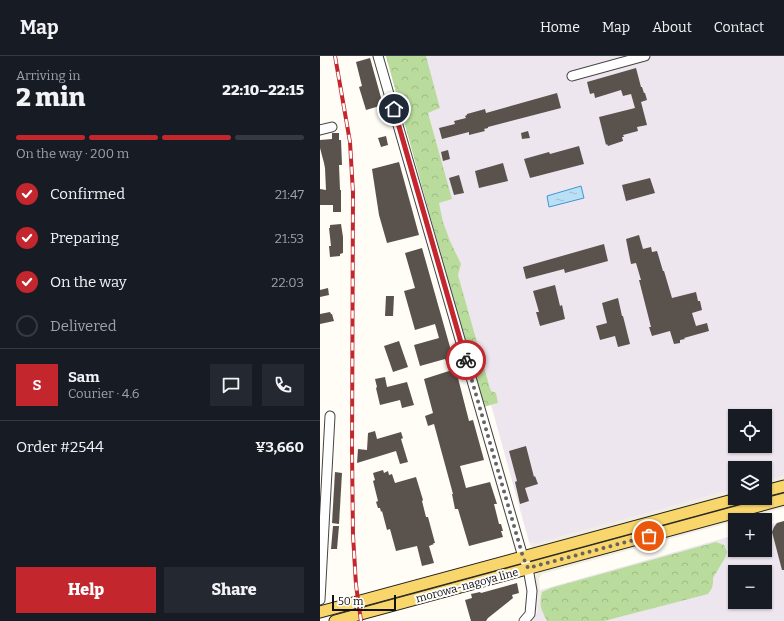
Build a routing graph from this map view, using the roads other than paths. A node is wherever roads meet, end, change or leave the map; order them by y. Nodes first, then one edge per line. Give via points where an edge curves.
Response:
1 (378, 56) edge
2 (645, 56) edge
3 (572, 76) dead end
4 (332, 127) dead end
5 (320, 130) edge
6 (330, 416) dead end
7 (784, 486) edge
8 (772, 489) edge
9 (784, 499) edge
10 (728, 501) edge
11 (523, 557) junction
12 (528, 568) junction
13 (320, 600) edge
14 (320, 612) edge
15 (335, 621) edge
16 (524, 621) edge

1 - 11 street
2 - 3 street
4 - 5 street
6 - 13 street
7 - 8 main road
9 - 12 main road, morowa-nagoya line
10 - 11 main road, morowa-nagoya line
11 - 12 street
11 - 14 main road, morowa-nagoya line
12 - 15 main road, morowa-nagoya line
12 - 16 street via 532,596 530,614

